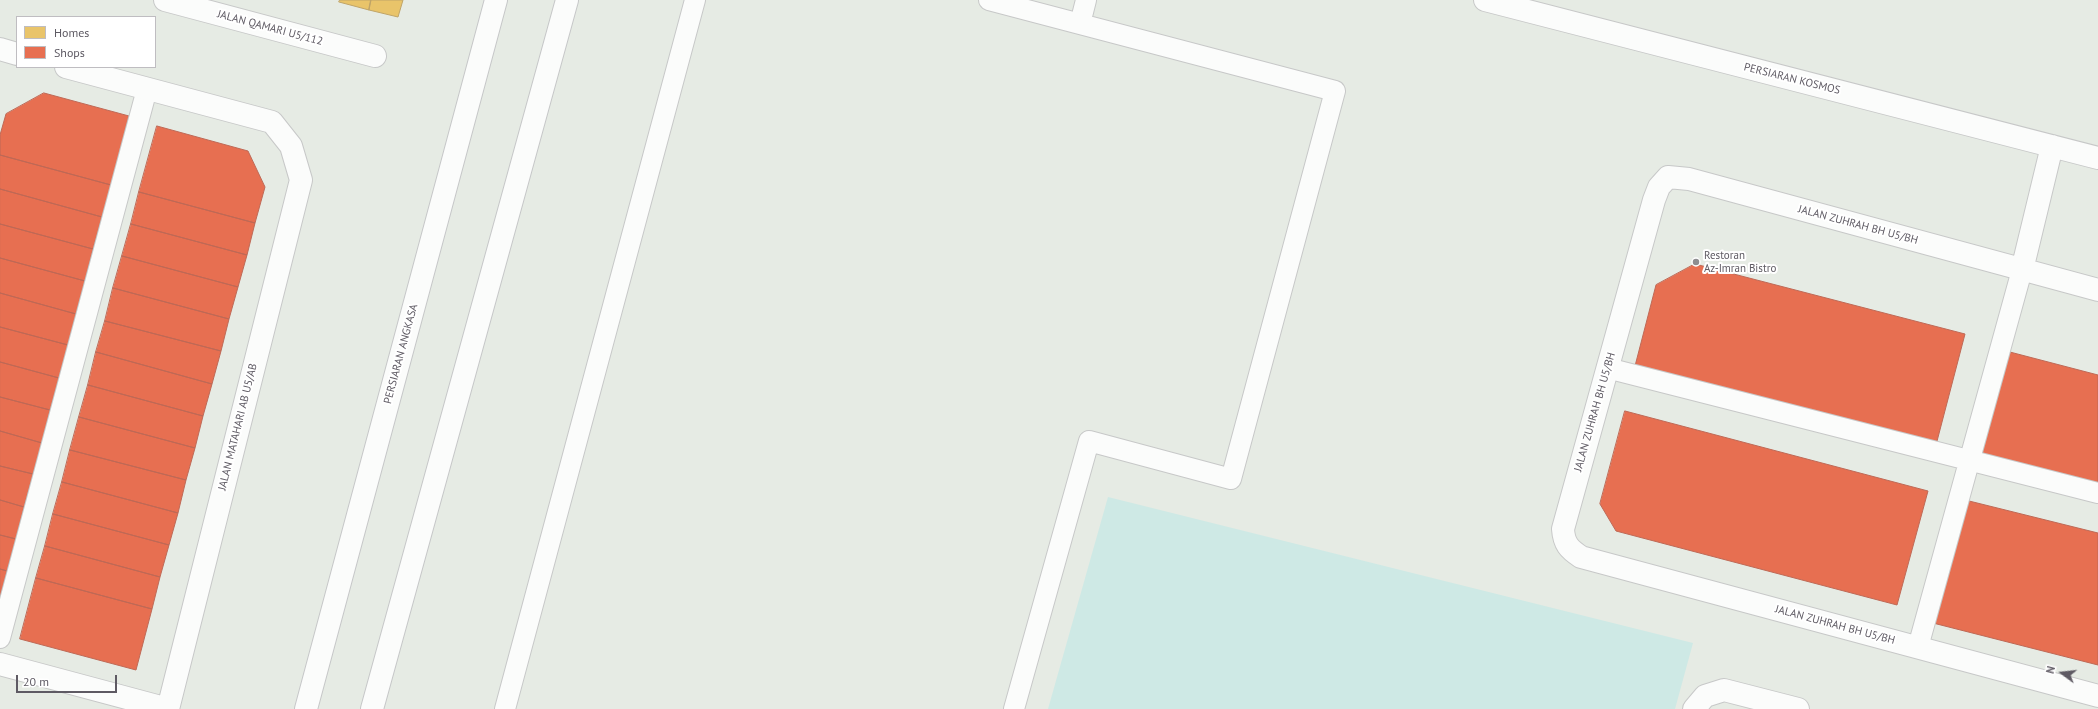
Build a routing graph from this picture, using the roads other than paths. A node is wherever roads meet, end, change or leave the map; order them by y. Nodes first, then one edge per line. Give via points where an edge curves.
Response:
1 (165, 0) edge
2 (496, 0) edge
3 (567, 0) edge
4 (695, 0) edge
5 (989, 0) edge
6 (1086, 0) edge
7 (1485, 0) edge
8 (1012, 3) edge
9 (1080, 24) junction
10 (0, 49) edge
11 (16, 54) edge
12 (375, 56) dead end
13 (70, 68) edge
14 (147, 89) junction
15 (2052, 146) junction
16 (2098, 158) edge
17 (2022, 270) junction
18 (2098, 290) edge
19 (1607, 368) junction
20 (1969, 461) junction
21 (2098, 493) edge
22 (0, 638) edge
23 (1918, 647) junction
24 (0, 664) edge
25 (2098, 696) edge
26 (1699, 702) edge
27 (168, 709) edge
28 (306, 709) edge
29 (372, 709) edge
30 (505, 709) edge
31 (1014, 709) edge
32 (1798, 709) edge

1 - 12 street, JALAN QAMARI U5/112
2 - 28 street, PERSIARAN ANGKASA
3 - 29 street
4 - 30 lane
5 - 8 lane
6 - 9 lane
7 - 15 street, PERSIARAN KOSMOS
8 - 9 lane
9 - 31 lane via 1335,91 1231,479 1089,441
10 - 11 street
13 - 14 street
14 - 22 lane
14 - 27 street, JALAN MATAHARI AB U5/AB via 272,122 292,146 301,180
15 - 16 street, PERSIARAN KOSMOS
15 - 17 street
17 - 18 street, JALAN ZUHRAH BH U5/BH
17 - 19 street, JALAN ZUHRAH BH U5/BH via 1689,179 1668,177 1659,187 1654,200
17 - 20 lane
19 - 20 lane
19 - 23 street, JALAN ZUHRAH BH U5/BH via 1566,514 1564,541 1570,550 1581,557
20 - 21 lane
20 - 23 lane
23 - 25 street, JALAN ZUHRAH BH U5/BH
24 - 27 street
26 - 32 street via 1724,690

